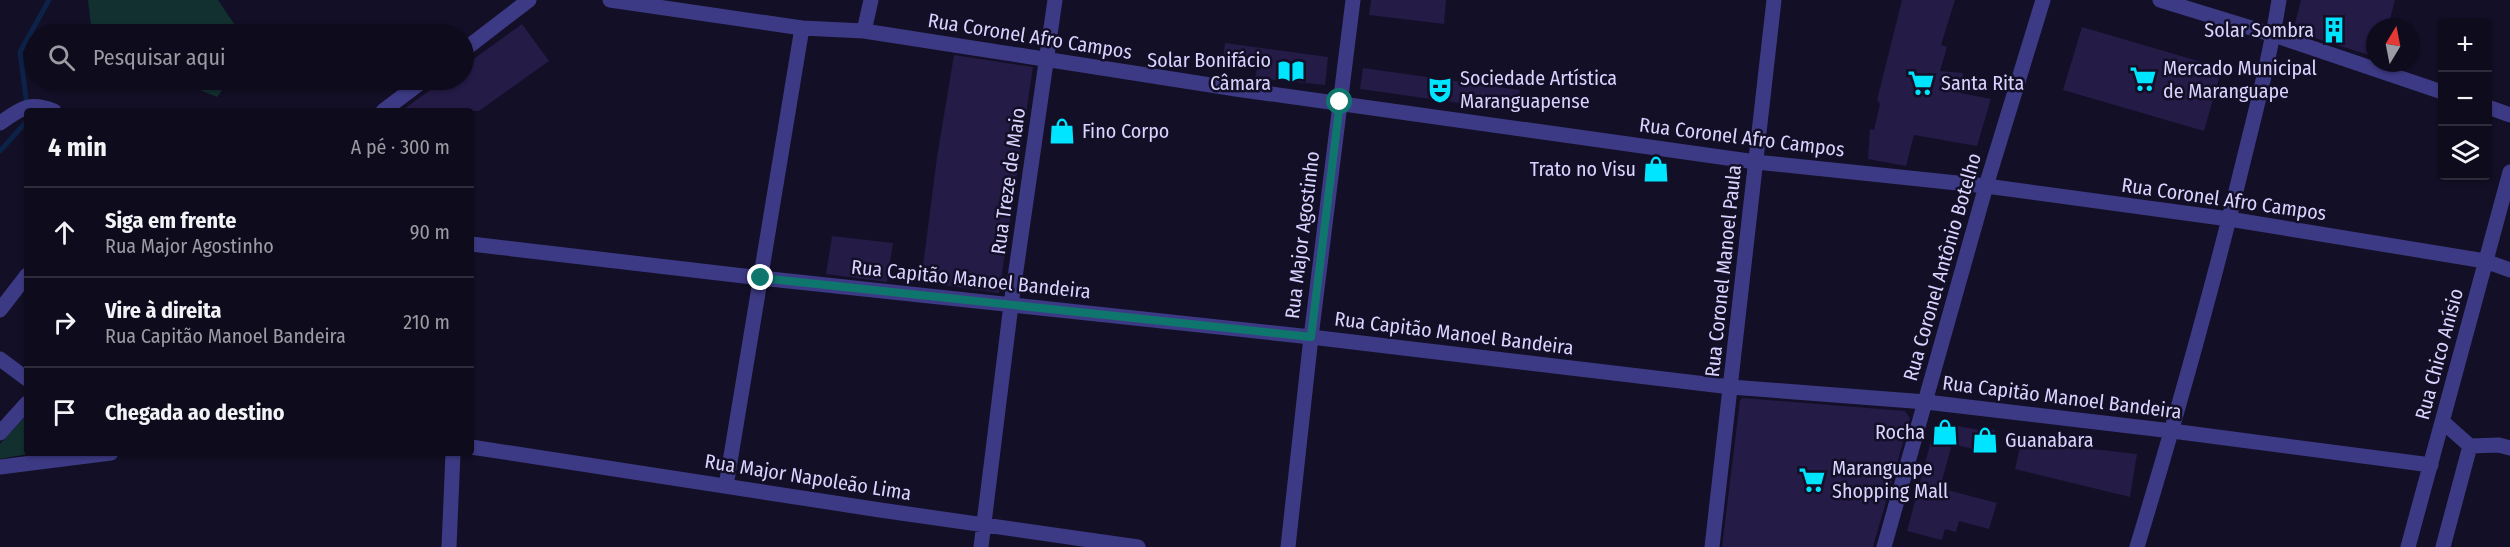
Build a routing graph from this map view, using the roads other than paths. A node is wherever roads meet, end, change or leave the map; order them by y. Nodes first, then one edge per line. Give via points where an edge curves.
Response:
1 (529, 0) edge
2 (610, 0) edge
3 (871, 0) edge
4 (1055, 0) edge
5 (1353, 0) edge
6 (1774, 0) edge
7 (2043, 0) edge
8 (2160, 0) edge
9 (2279, 0) edge
10 (802, 28) junction
11 (864, 31) junction
12 (2274, 35) junction
13 (474, 42) edge
14 (1047, 60) junction
15 (411, 90) edge
16 (2438, 91) edge
17 (1340, 102) junction
18 (387, 108) edge
19 (24, 109) edge
20 (2492, 109) edge
21 (2510, 115) edge
22 (0, 123) edge
23 (1756, 162) junction
24 (2510, 172) edge
25 (1986, 186) junction
26 (2229, 219) junction
27 (474, 244) edge
28 (2485, 261) junction
29 (2510, 270) edge
30 (761, 278) junction
31 (24, 279) edge
32 (1011, 305) junction
33 (0, 310) edge
34 (1311, 337) junction
35 (0, 359) edge
36 (24, 377) edge
37 (1731, 387) junction
38 (1926, 402) junction
39 (24, 407) edge
40 (2443, 422) junction
41 (2172, 431) junction
42 (0, 433) edge
43 (2470, 446) junction
44 (474, 447) edge
45 (2510, 447) edge
46 (60, 456) edge
47 (453, 456) edge
48 (2432, 465) junction
49 (0, 467) edge
50 (726, 486) junction
51 (984, 525) junction
52 (449, 547) edge
53 (981, 547) edge
54 (1138, 547) edge
55 (1288, 547) edge
56 (1712, 547) edge
57 (1884, 547) edge
58 (2137, 547) edge
59 (2408, 547) edge
60 (2443, 547) edge

1 - 13 street
2 - 10 street, Rua Coronel Afro Campos
3 - 11 street
4 - 14 street, Rua Treze de Maio
5 - 17 street, Rua Major Agostinho
6 - 23 street, Rua Coronel Manoel Paula
7 - 25 street, Rua Coronel Antônio Botelho
8 - 12 street
9 - 12 street
10 - 11 street, Rua Coronel Afro Campos
10 - 30 street
11 - 14 street, Rua Coronel Afro Campos
12 - 16 street
12 - 26 street
14 - 17 street, Rua Coronel Afro Campos
14 - 32 street, Rua Treze de Maio
15 - 18 street
17 - 23 street, Rua Coronel Afro Campos
17 - 34 street, Rua Major Agostinho
19 - 22 street
20 - 21 street
23 - 25 street, Rua Coronel Afro Campos
23 - 37 street, Rua Coronel Manoel Paula
24 - 28 street, Rua Chico Anísio
25 - 26 street, Rua Coronel Afro Campos
25 - 38 street, Rua Coronel Antônio Botelho
26 - 28 street, Rua Coronel Afro Campos
26 - 41 street
27 - 30 street, Rua Capitão Manoel Bandeira
28 - 29 street, Rua Coronel Afro Campos
28 - 40 street, Rua Chico Anísio
30 - 32 street, Rua Capitão Manoel Bandeira
30 - 50 street
31 - 33 street
32 - 34 street, Rua Capitão Manoel Bandeira
32 - 51 street, Rua Treze de Maio
34 - 37 street, Rua Capitão Manoel Bandeira
34 - 55 street, Rua Major Agostinho
35 - 36 street
37 - 38 street, Rua Capitão Manoel Bandeira
37 - 56 street, Rua Coronel Manoel Paula
38 - 41 street, Rua Capitão Manoel Bandeira
38 - 57 street, Rua Coronel Antônio Botelho
39 - 42 street
40 - 43 street
40 - 48 street, Rua Chico Anísio
41 - 48 street, Rua Capitão Manoel Bandeira
41 - 58 street
43 - 45 street
43 - 60 street
44 - 50 street, Rua Major Napoleão Lima
46 - 49 street
47 - 52 street
48 - 59 street, Rua Chico Anísio
50 - 51 street, Rua Major Napoleão Lima
51 - 53 street, Rua Treze de Maio
51 - 54 street, Rua Major Napoleão Lima

